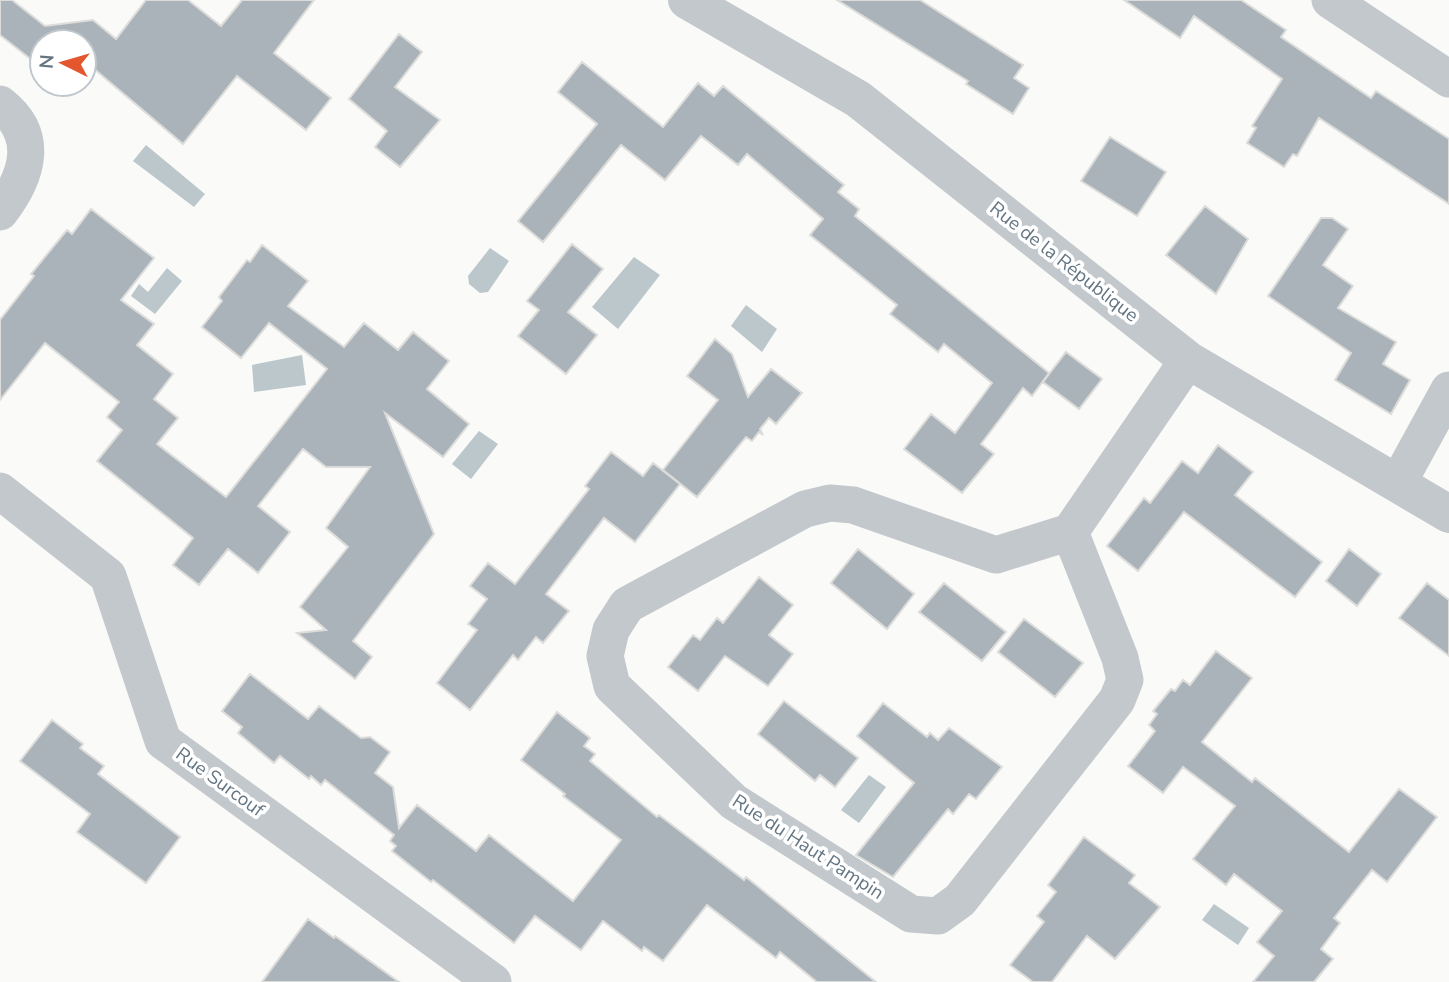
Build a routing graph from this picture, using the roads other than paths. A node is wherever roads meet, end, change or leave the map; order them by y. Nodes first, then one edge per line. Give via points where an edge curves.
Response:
1 (687, 0) edge
2 (1352, 6) edge
3 (1449, 79) edge
4 (0, 104) edge
5 (0, 212) edge
6 (1188, 360) junction
7 (1449, 390) edge
8 (1398, 483) junction
9 (0, 491) edge
10 (1449, 514) edge
11 (1070, 533) junction
12 (493, 982) edge

1 - 6 street, Rue de la République via 858,99
2 - 3 street
4 - 5 street via 22,132 26,156 23,177
6 - 8 street, Rue de la République
6 - 11 street
7 - 8 street
8 - 10 street, Rue de la République
9 - 12 street, Rue Surcouf via 108,576 163,741
11 - 11 street, Rue du Haut Pampin via 1125,680 1117,700 960,900 938,916 911,914 734,802 612,686 605,656 611,630 627,606 805,509 830,503 853,505 996,555

